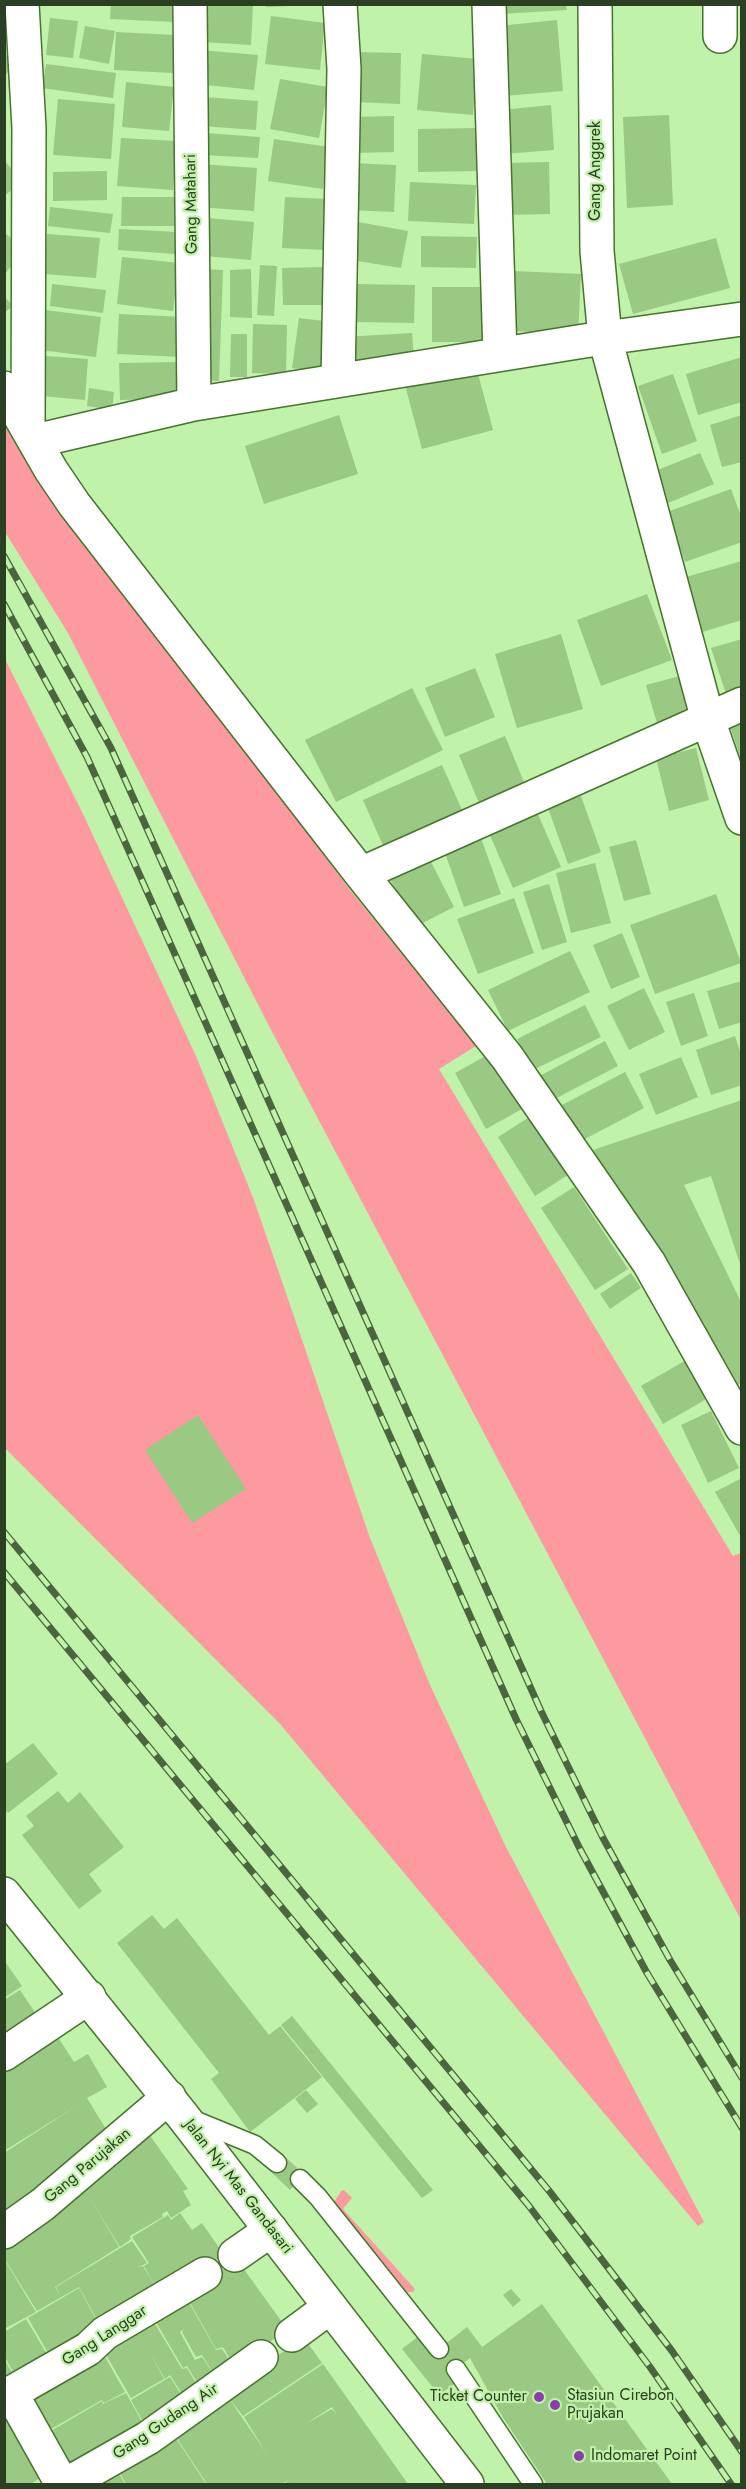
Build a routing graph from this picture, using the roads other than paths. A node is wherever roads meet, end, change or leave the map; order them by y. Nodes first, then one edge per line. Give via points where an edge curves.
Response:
1 (22, 4) edge
2 (189, 4) edge
3 (340, 4) edge
4 (489, 4) edge
5 (596, 4) edge
6 (4, 101) edge
7 (29, 128) junction
8 (741, 319) edge
9 (605, 338) junction
10 (500, 354) junction
11 (338, 380) junction
12 (4, 388) edge
13 (194, 404) junction
14 (32, 435) junction
15 (741, 704) edge
16 (708, 720) junction
17 (741, 818) edge
18 (361, 874) junction
19 (741, 1428) edge
20 (4, 1894) edge
21 (89, 1997) junction
22 (4, 2054) edge
23 (175, 2106) junction
24 (277, 2163) dead end
25 (300, 2180) dead end
26 (272, 2230) junction
27 (4, 2232) edge
28 (235, 2255) dead end
29 (205, 2274) dead end
30 (330, 2307) junction
31 (292, 2335) dead end
32 (439, 2349) dead end
33 (261, 2357) dead end
34 (456, 2369) dead end
35 (8, 2395) edge
36 (62, 2484) edge
37 (68, 2484) edge
38 (467, 2484) edge
39 (533, 2484) edge

1 - 7 street
2 - 13 street, Gang Matahari
3 - 11 street via 344,69
4 - 10 street
5 - 9 street, Gang Anggrek via 597,251
6 - 7 street
7 - 14 street
8 - 9 street
9 - 10 street
9 - 16 street, Gang Anggrek
10 - 11 street
11 - 13 street
12 - 14 street
13 - 14 street
14 - 18 street via 74,504
15 - 16 street
16 - 17 street, Gang Anggrek
16 - 18 street
18 - 19 street via 507,1057 649,1263
20 - 21 street, Jalan Nyi Mas Gandasari
21 - 22 street
21 - 23 street, Jalan Nyi Mas Gandasari
23 - 24 lane via 255,2145
23 - 26 street, Jalan Nyi Mas Gandasari
23 - 27 street, Gang Parujakan
25 - 32 lane via 318,2197
26 - 28 street
26 - 30 street, Jalan Nyi Mas Gandasari
29 - 35 street, Gang Langgar
30 - 31 street
30 - 38 street, Jalan Nyi Mas Gandasari
33 - 37 street, Gang Gudang Air via 148,2438
34 - 39 lane
35 - 36 street

